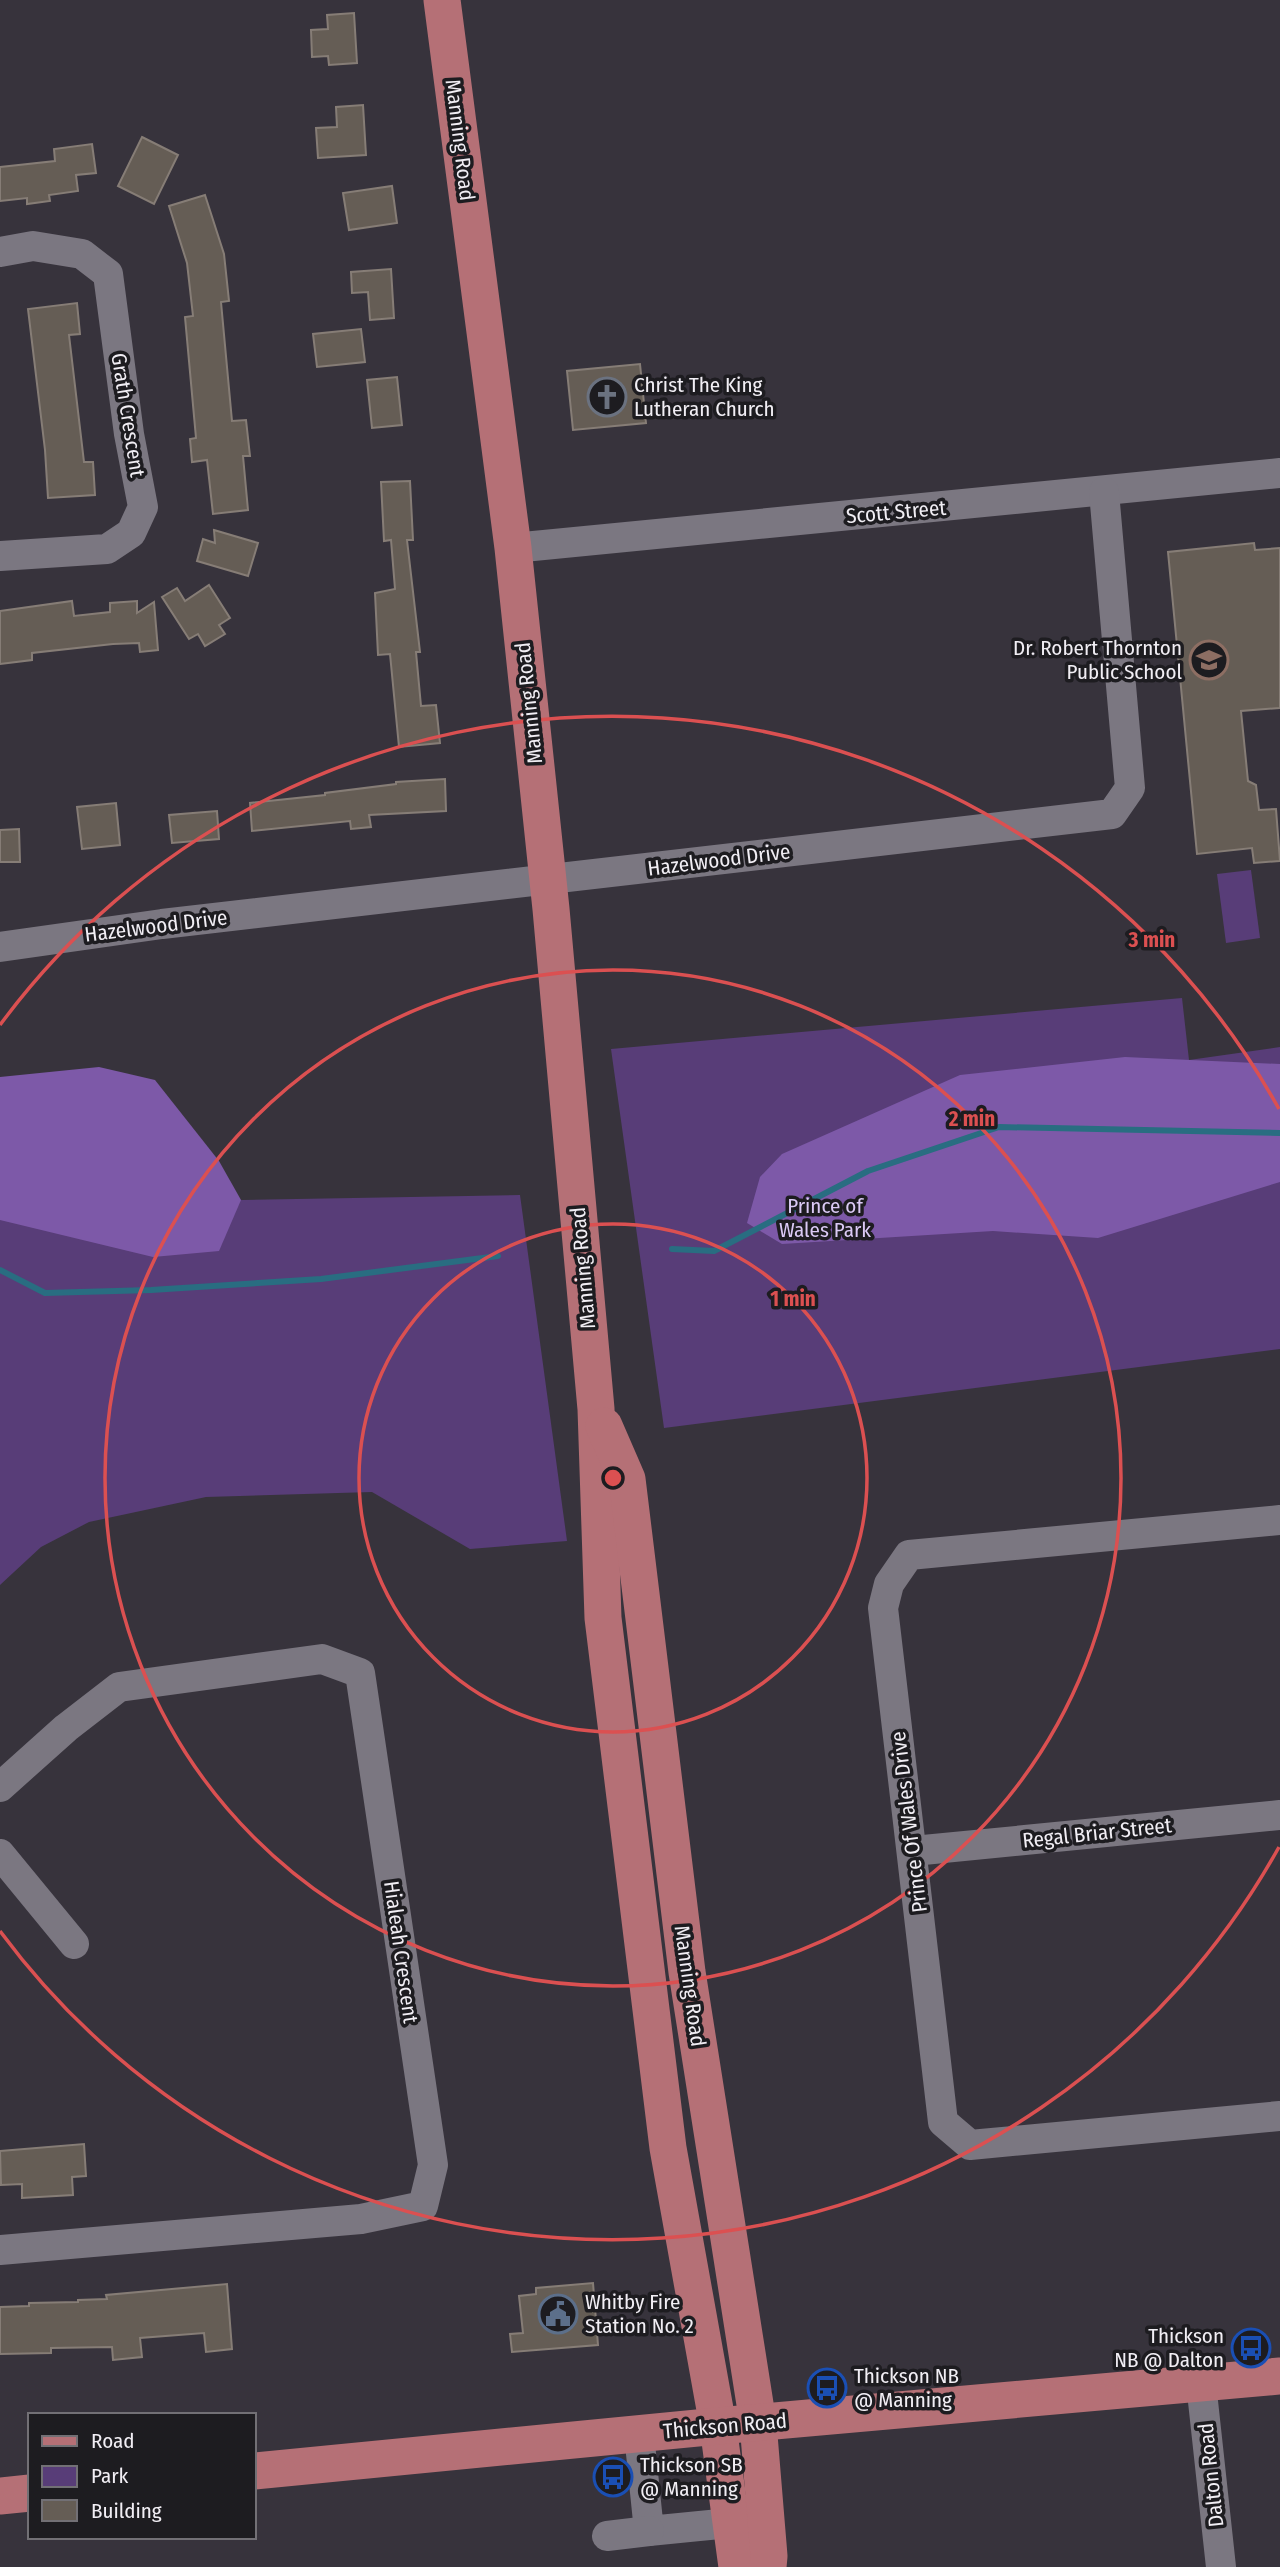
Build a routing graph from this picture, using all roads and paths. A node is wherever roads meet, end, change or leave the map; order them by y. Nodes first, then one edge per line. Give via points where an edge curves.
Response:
1 (442, 0) edge
2 (0, 251) edge
3 (1280, 473) edge
4 (1104, 492) junction
5 (513, 548) junction
6 (0, 556) edge
7 (548, 880) junction
8 (0, 947) edge
9 (596, 1409) junction
10 (1280, 1520) edge
11 (0, 1787) edge
12 (1280, 1815) edge
13 (913, 1851) junction
14 (0, 1854) edge
15 (74, 1944) dead end
16 (1280, 2116) edge
17 (0, 2250) edge
18 (1280, 2376) edge
19 (1201, 2383) junction
20 (758, 2423) junction
21 (718, 2426) junction
22 (639, 2434) junction
23 (256, 2471) edge
24 (28, 2493) edge
25 (0, 2496) edge
26 (730, 2523) junction
27 (649, 2531) junction
28 (607, 2536) dead end
29 (737, 2567) edge
30 (768, 2567) edge
31 (1221, 2567) edge

1 - 5 main road, Manning Road
2 - 6 street, Grath Crescent via 33,246 82,254 108,274 143,507 131,533 107,549
3 - 4 street, Scott Street
4 - 5 street, Scott Street
4 - 7 street, Hazelwood Drive via 1130,788 1112,814
5 - 7 main road, Manning Road
7 - 8 street, Hazelwood Drive
7 - 9 main road, Manning Road
9 - 20 main road, Manning Road via 627,1479 687,1972
9 - 21 main road, Manning Road via 603,1618 668,2148
10 - 13 street, Prince Of Wales Drive via 909,1555 889,1584 883,1608
11 - 17 street, Hialeah Crescent via 119,1686 322,1659 360,1674 433,2165 423,2206 361,2219
12 - 13 street, Regal Briar Street
13 - 16 street, Prince Of Wales Drive via 943,2122 970,2145
14 - 15 street
18 - 19 main road, Thickson Road
19 - 20 main road, Thickson Road
19 - 31 street, Dalton Road
20 - 21 main road, Thickson Road
20 - 30 main road, Manning Road
21 - 22 main road, Thickson Road
21 - 26 main road, Manning Road
22 - 23 main road, Thickson Road
22 - 27 street
24 - 25 main road
26 - 27 street
26 - 29 main road, Manning Road
27 - 28 street

